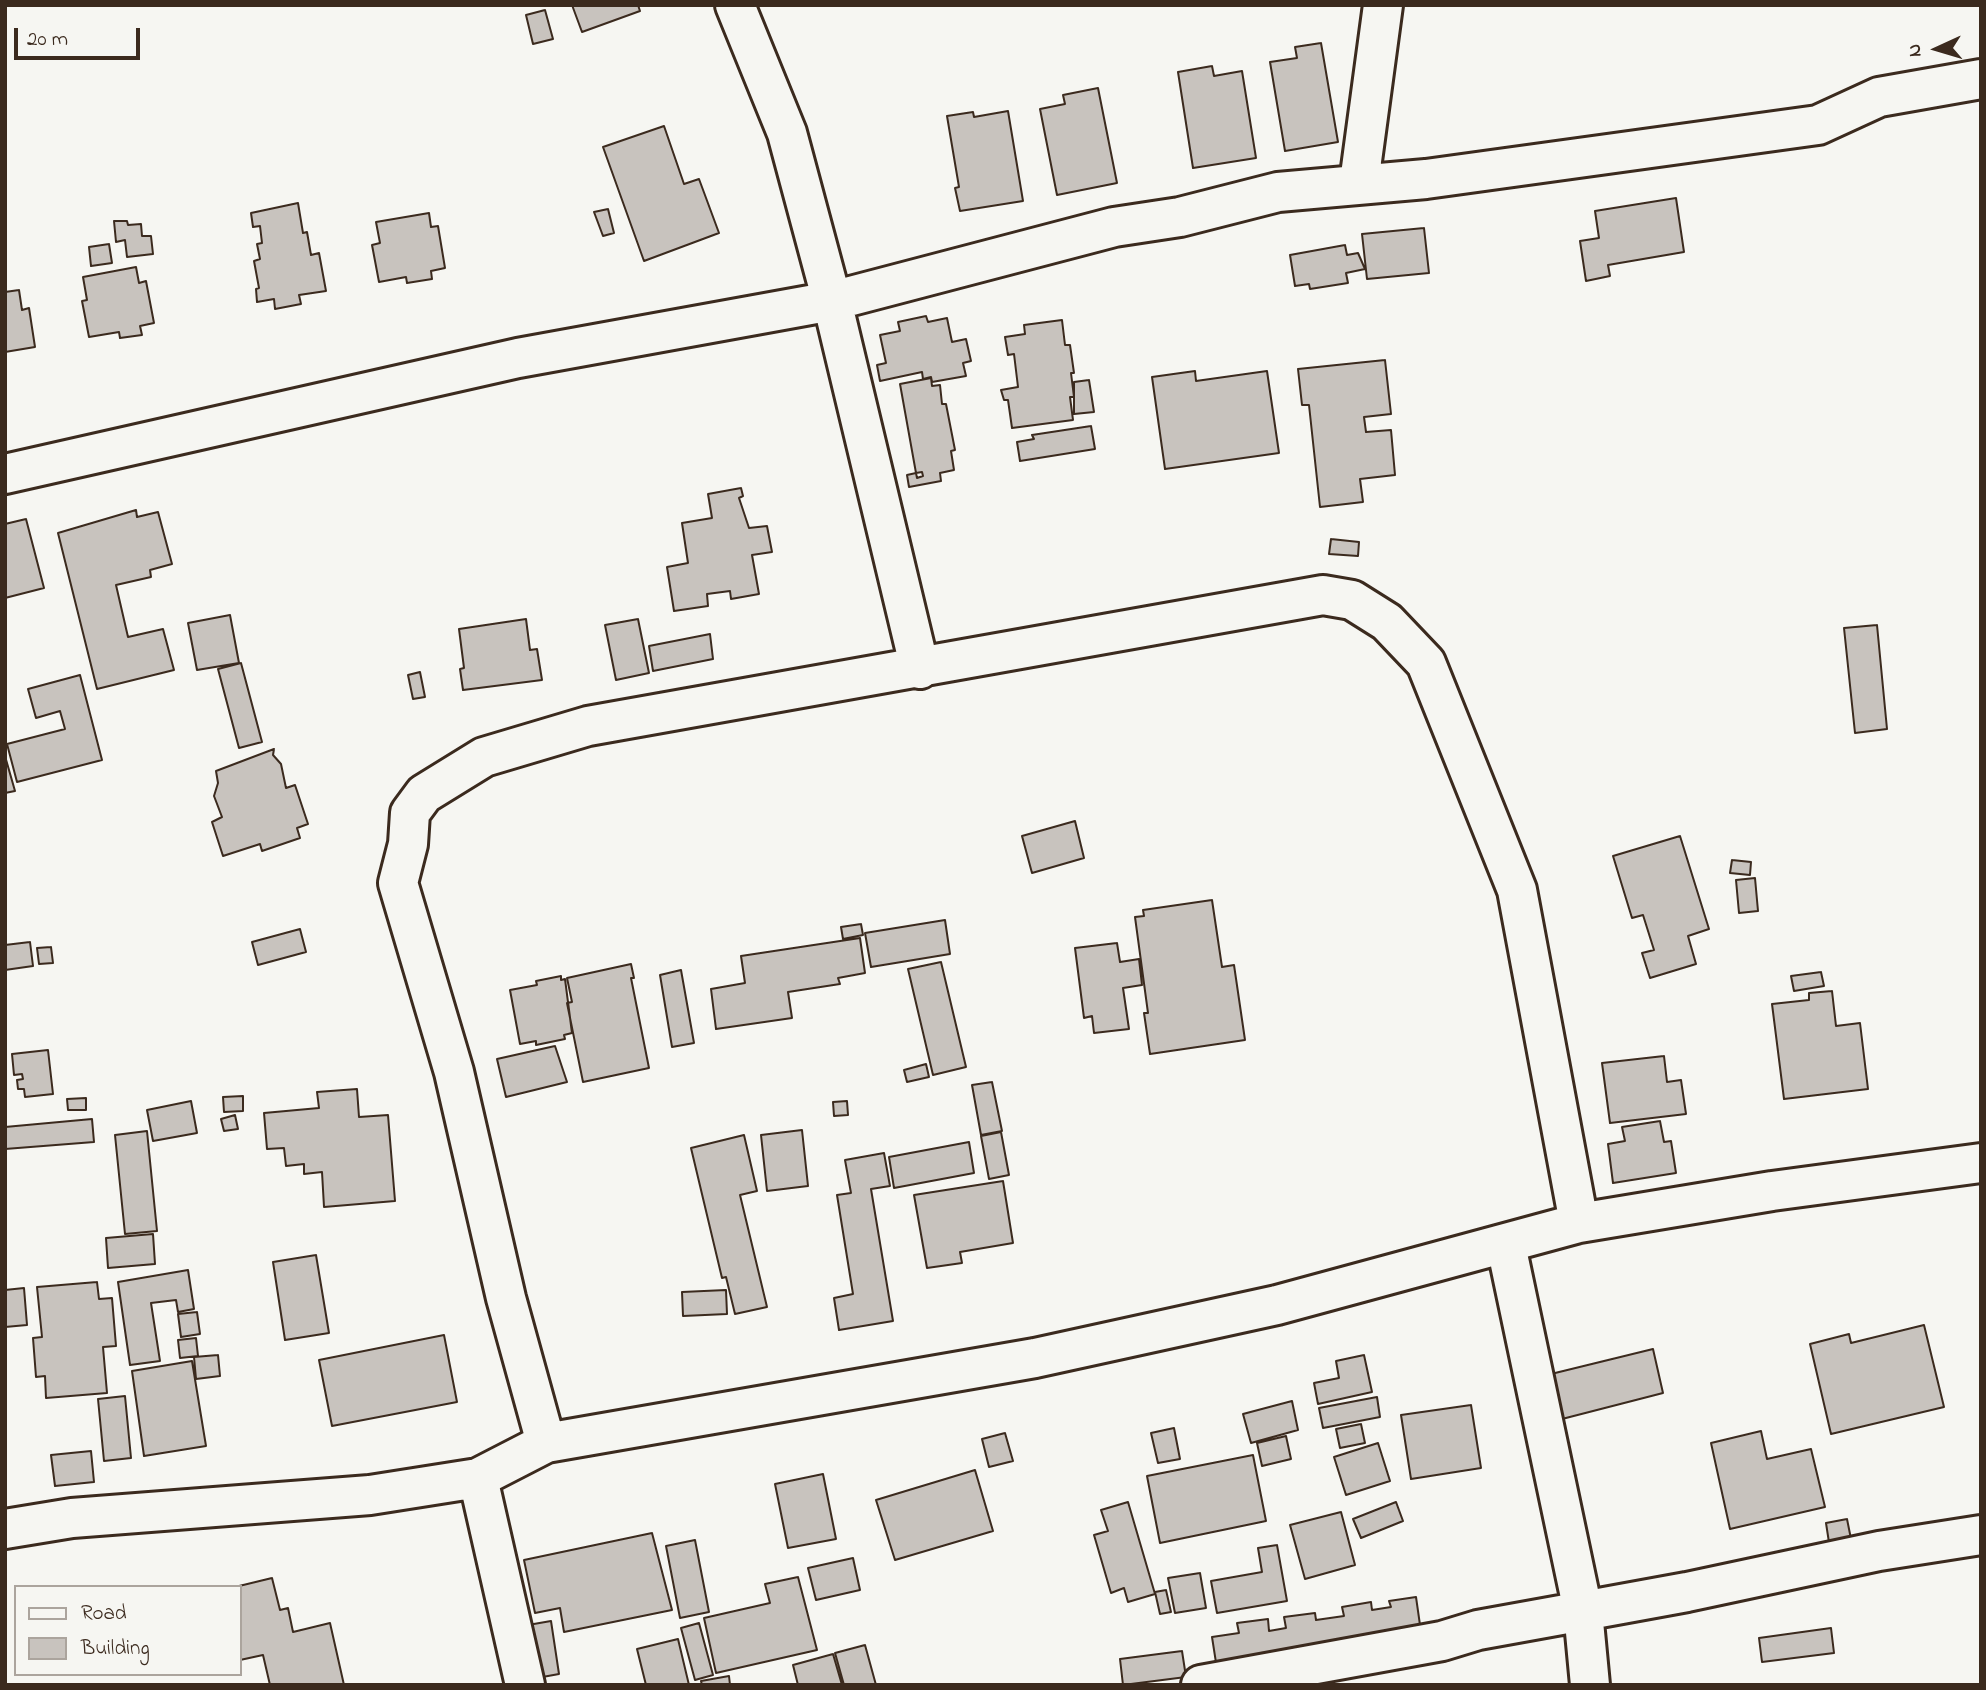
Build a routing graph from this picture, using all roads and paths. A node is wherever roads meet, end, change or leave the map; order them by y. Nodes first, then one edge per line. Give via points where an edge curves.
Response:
1 (735, 5) edge
2 (1383, 5) edge
3 (1981, 79) edge
4 (1359, 183) junction
5 (832, 301) junction
6 (5, 474) edge
7 (920, 670) junction
8 (1981, 1163) edge
9 (1579, 1223) junction
10 (1506, 1245) junction
11 (546, 1443) junction
12 (478, 1478) junction
13 (5, 1529) edge
14 (1981, 1535) edge
15 (1583, 1611) junction
16 (525, 1685) edge
17 (1201, 1685) edge
18 (1590, 1685) edge

1 - 5 street via 787,132
2 - 4 street
3 - 4 street via 1879,97 1818,125 1426,179
4 - 5 street via 1278,192 1180,218 1114,227
5 - 6 street via 518,358
5 - 7 street
7 - 9 street via 1322,595 1352,600 1387,622 1426,663 1517,890
7 - 11 street via 588,726 484,757 424,794 410,813 398,883 454,1072 506,1298
8 - 9 street
9 - 10 street
10 - 11 street via 1277,1305 1035,1358
10 - 15 street
11 - 12 street
12 - 13 street via 370,1495 72,1518
12 - 16 street
14 - 15 street via 1878,1551
15 - 17 street
15 - 18 street

